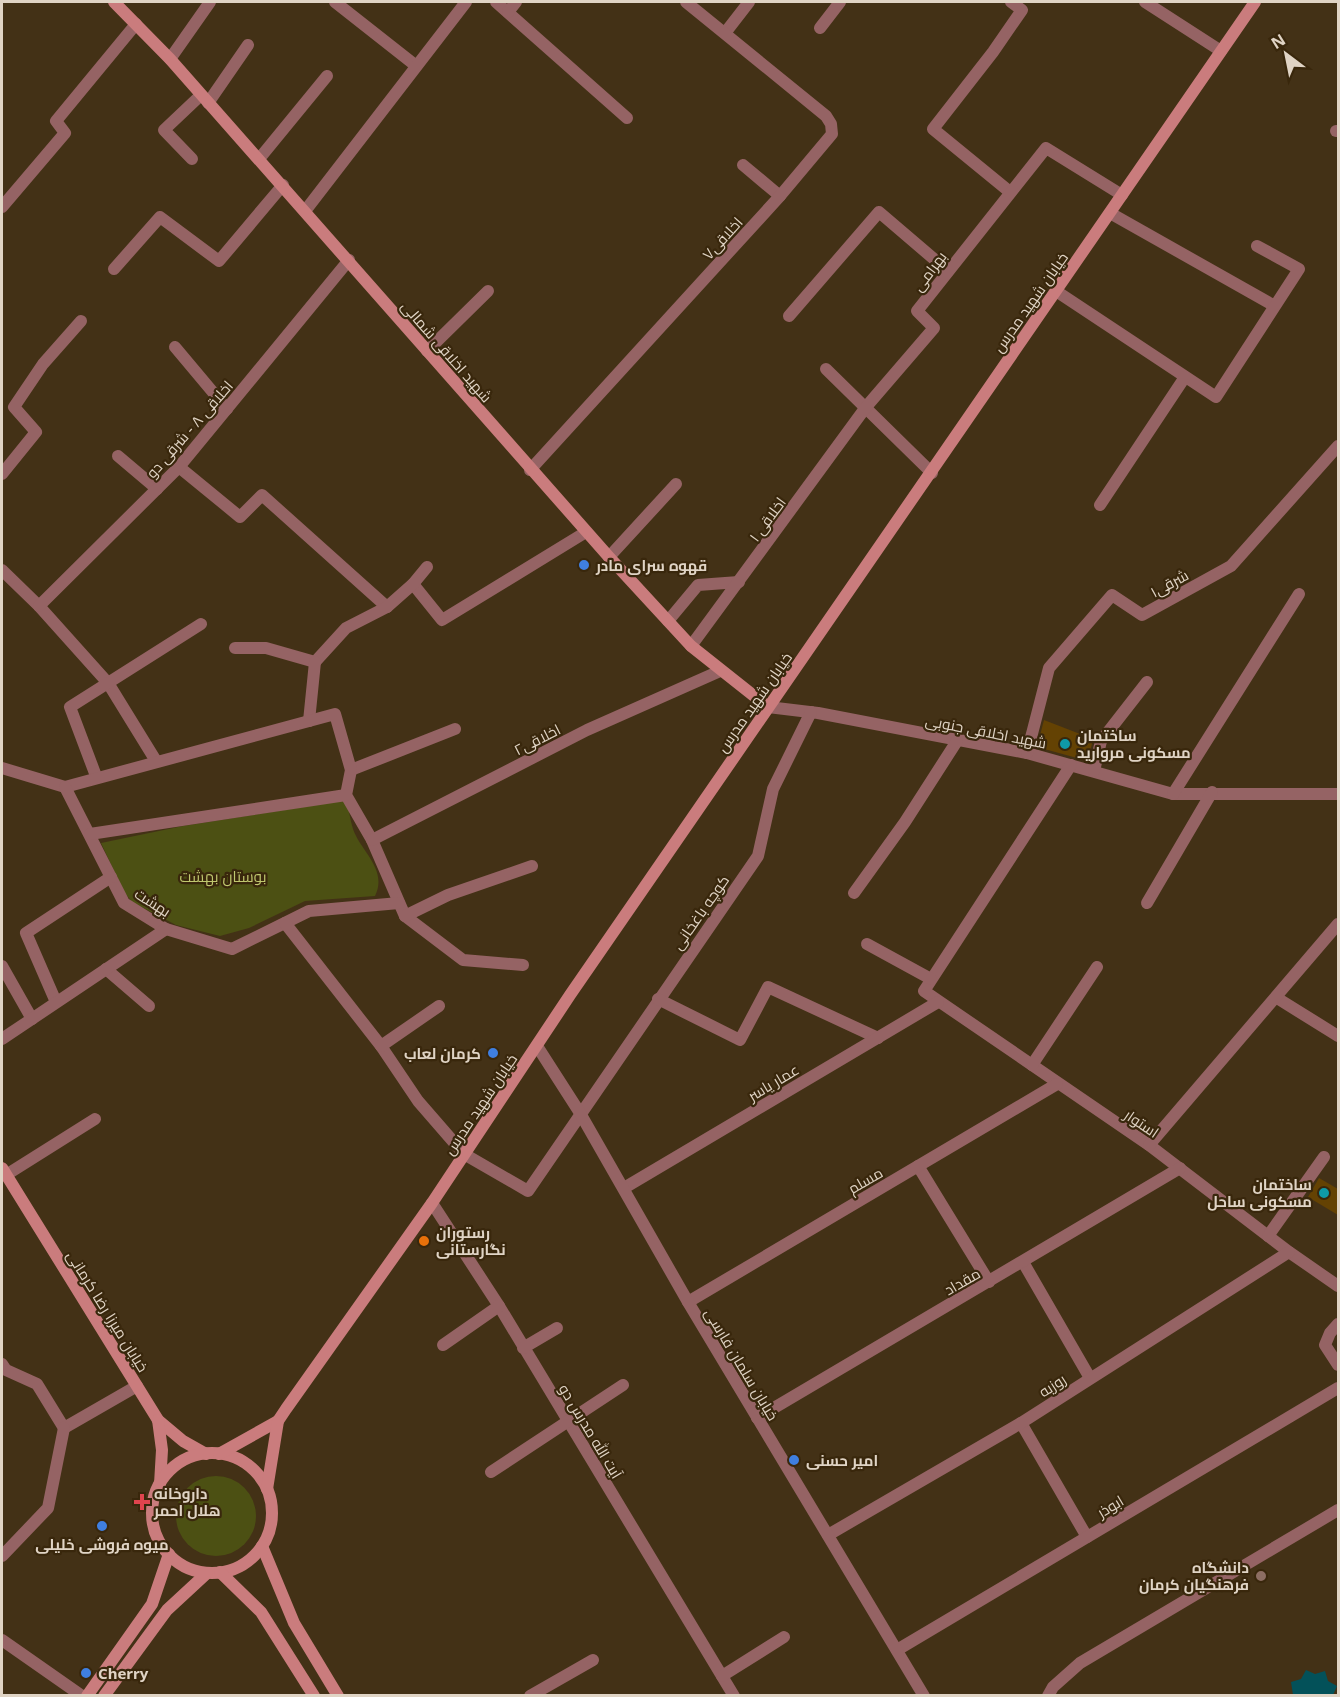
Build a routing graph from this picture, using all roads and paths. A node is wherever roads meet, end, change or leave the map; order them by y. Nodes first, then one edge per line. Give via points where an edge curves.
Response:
1 (114, 2) edge
2 (210, 2) edge
3 (335, 2) edge
4 (466, 2) edge
5 (496, 2) edge
6 (516, 2) edge
7 (686, 2) edge
8 (749, 2) edge
9 (840, 2) edge
10 (1011, 2) edge
11 (1145, 2) edge
12 (1255, 2) edge
13 (508, 12) junction
14 (136, 24) junction
15 (820, 28) dead end
16 (725, 33) junction
17 (248, 45) dead end
18 (1221, 51) junction
19 (170, 59) junction
20 (415, 65) junction
21 (327, 76) dead end
22 (204, 99) junction
23 (627, 118) dead end
24 (192, 159) dead end
25 (259, 159) junction
26 (743, 165) dead end
27 (283, 185) junction
28 (1010, 192) junction
29 (1122, 195) junction
30 (780, 196) junction
31 (2, 207) edge
32 (305, 211) junction
33 (1110, 213) junction
34 (1257, 246) dead end
35 (349, 260) junction
36 (114, 269) dead end
37 (948, 271) junction
38 (488, 291) dead end
39 (1056, 291) junction
40 (1273, 305) junction
41 (789, 316) dead end
42 (81, 321) dead end
43 (175, 347) dead end
44 (427, 351) junction
45 (826, 369) dead end
46 (1185, 377) junction
47 (866, 407) junction
48 (227, 409) junction
49 (1338, 446) edge
50 (118, 456) dead end
51 (179, 467) junction
52 (530, 470) junction
53 (932, 472) junction
54 (2, 474) edge
55 (676, 484) dead end
56 (157, 489) junction
57 (1100, 505) dead end
58 (586, 532) junction
59 (609, 557) junction
60 (427, 567) dead end
61 (2, 570) edge
62 (739, 582) junction
63 (413, 584) junction
64 (1299, 594) dead end
65 (39, 606) junction
66 (387, 607) junction
67 (668, 621) junction
68 (201, 624) dead end
69 (691, 645) junction
70 (234, 648) dead end
71 (315, 662) junction
72 (720, 671) junction
73 (1147, 682) dead end
74 (108, 683) junction
75 (768, 707) junction
76 (811, 712) junction
77 (309, 721) junction
78 (455, 729) dead end
79 (957, 741) junction
80 (1027, 753) junction
81 (156, 761) junction
82 (1071, 765) junction
83 (2, 768) edge
84 (351, 770) junction
85 (1094, 771) junction
86 (96, 776) junction
87 (65, 787) junction
88 (1212, 792) junction
89 (1173, 794) junction
90 (1338, 794) edge
91 (346, 795) junction
92 (90, 834) junction
93 (372, 840) junction
94 (532, 866) dead end
95 (111, 877) junction
96 (854, 892) dead end
97 (399, 903) junction
98 (1147, 903) dead end
99 (405, 915) junction
100 (285, 923) junction
101 (1338, 924) edge
102 (166, 929) junction
103 (867, 944) dead end
104 (523, 965) dead end
105 (2, 966) edge
106 (1097, 967) dead end
107 (106, 969) junction
108 (931, 979) junction
109 (1277, 998) junction
110 (658, 999) junction
111 (56, 1002) junction
112 (938, 1002) junction
113 (149, 1006) dead end
114 (439, 1006) dead end
115 (32, 1019) junction
116 (1338, 1036) edge
117 (878, 1038) junction
118 (2, 1039) edge
119 (381, 1046) junction
120 (537, 1046) junction
121 (1032, 1065) junction
122 (1057, 1084) junction
123 (580, 1113) junction
124 (95, 1119) dead end
125 (1149, 1145) junction
126 (464, 1154) junction
127 (1324, 1157) dead end
128 (918, 1166) junction
129 (1180, 1168) junction
130 (4, 1171) edge
131 (624, 1188) junction
132 (432, 1203) junction
133 (1269, 1236) junction
134 (1289, 1252) junction
135 (1023, 1262) junction
136 (989, 1282) junction
137 (1338, 1286) edge
138 (688, 1302) junction
139 (499, 1306) junction
140 (1338, 1324) edge
141 (557, 1328) dead end
142 (443, 1345) dead end
143 (524, 1348) junction
144 (2, 1364) edge
145 (1338, 1365) edge
146 (1090, 1378) junction
147 (622, 1384) dead end
148 (137, 1386) junction
149 (1338, 1388) edge
150 (757, 1418) junction
151 (158, 1420) junction
152 (567, 1420) junction
153 (278, 1421) junction
154 (1021, 1423) junction
155 (64, 1428) junction
156 (206, 1454) junction
157 (219, 1454) junction
158 (491, 1472) dead end
159 (160, 1485) junction
160 (267, 1489) junction
161 (1338, 1510) edge
162 (828, 1535) junction
163 (1088, 1537) junction
164 (262, 1546) junction
165 (169, 1554) junction
166 (2, 1556) edge
167 (220, 1572) junction
168 (207, 1573) junction
169 (784, 1637) dead end
170 (2, 1640) edge
171 (897, 1650) junction
172 (593, 1660) dead end
173 (722, 1676) junction
174 (82, 1695) edge
175 (87, 1695) edge
176 (104, 1695) edge
177 (314, 1695) edge
178 (338, 1695) edge
179 (530, 1695) edge
180 (734, 1695) edge
181 (924, 1695) edge
182 (1048, 1695) edge

1 - 14 main road, شهید اخلاقی شمالی
2 - 19 street
3 - 20 street
4 - 20 street
5 - 13 street
6 - 13 street
7 - 16 street, اخلاقی۷
8 - 16 street
9 - 15 street
10 - 28 street via 1022,10 933,129
11 - 18 street
12 - 18 main road, خیابان شهید مدرس
13 - 23 street
14 - 19 main road, شهید اخلاقی شمالی
14 - 31 street via 56,121 65,133
16 - 30 street, اخلاقی۷ via 831,124 832,134
17 - 22 street
18 - 29 main road, خیابان شهید مدرس
19 - 22 main road, شهید اخلاقی شمالی
20 - 32 street
21 - 25 street
22 - 24 street via 164,130
22 - 25 main road, شهید اخلاقی شمالی
25 - 27 main road, شهید اخلاقی شمالی
26 - 30 street
27 - 32 main road, شهید اخلاقی شمالی
27 - 36 street via 219,261 160,217
28 - 29 street, بهرامی via 1046,148
28 - 37 street, بهرامی
29 - 33 main road, خیابان شهید مدرس
30 - 52 street, اخلاقی۷
32 - 35 main road, شهید اخلاقی شمالی
33 - 39 main road, خیابان شهید مدرس
33 - 40 street
34 - 40 street via 1299,269
35 - 44 main road, شهید اخلاقی شمالی
35 - 48 street, اخلاقی ۸ - شرقی دو
37 - 41 street via 879,212
37 - 47 street, بهرامی via 917,311 934,328
38 - 44 street
39 - 46 street
39 - 53 main road, خیابان شهید مدرس
40 - 46 street via 1216,397
42 - 54 street via 43,364 14,407 36,432
43 - 48 street
44 - 52 main road, شهید اخلاقی شمالی
45 - 47 street
46 - 57 street
47 - 53 street
47 - 62 street, اخلاقی ۱
48 - 51 street, اخلاقی ۸ - شرقی دو
49 - 80 street, شرقی۱ via 1231,566 1142,615 1112,594 1049,668
50 - 56 street
51 - 56 street, اخلاقی ۸ - شرقی دو
51 - 66 street via 240,517 262,495
52 - 58 main road, شهید اخلاقی شمالی
53 - 75 main road, خیابان شهید مدرس
55 - 59 street
56 - 65 street, اخلاقی ۸ - شرقی دو
58 - 59 main road, شهید اخلاقی شمالی
58 - 63 street via 442,620
59 - 67 main road, شهید اخلاقی شمالی
60 - 63 street
61 - 65 street
62 - 67 street via 698,585
62 - 69 street, اخلاقی ۱
63 - 66 street
64 - 89 street
65 - 74 street
66 - 71 street via 346,628
67 - 69 main road, شهید اخلاقی شمالی
68 - 74 street
69 - 72 main road, شهید اخلاقی شمالی
70 - 71 street via 266,648
71 - 77 street
72 - 75 main road, شهید اخلاقی شمالی
72 - 93 street, اخلاقی۲ via 587,730
73 - 85 street via 1101,741
74 - 81 street
74 - 86 street via 70,707
75 - 76 street, شهید اخلاقی جنوبی
75 - 120 main road, خیابان شهید مدرس
76 - 79 street, شهید اخلاقی جنوبی
76 - 110 street, کوچه باغخانی via 773,789 758,856
77 - 81 street
77 - 84 street via 335,714
78 - 84 street
79 - 80 street, شهید اخلاقی جنوبی
79 - 96 street
80 - 82 street, شهید اخلاقی جنوبی
81 - 86 street
82 - 85 street, شهید اخلاقی جنوبی
82 - 108 street
83 - 87 street
84 - 91 street
85 - 89 street, شهید اخلاقی جنوبی
86 - 87 street
87 - 92 street, بهشت
88 - 89 street, شهید اخلاقی جنوبی
88 - 90 street, شهید اخلاقی جنوبی
88 - 98 street
91 - 92 street
91 - 93 street
92 - 95 street, بهشت
93 - 97 street
94 - 99 street via 448,895
95 - 102 street, بهشت via 124,903
95 - 111 street via 26,933
97 - 99 street
97 - 100 street, بهشت via 309,911
99 - 104 street via 463,960
100 - 102 street, بهشت via 232,949
100 - 119 street
101 - 109 street
102 - 107 street
103 - 108 street
105 - 115 street
106 - 121 street
107 - 111 street
107 - 113 street
108 - 112 street, استوار via 924,991
109 - 116 street
109 - 125 street
110 - 117 street via 740,1040 768,987
110 - 123 street, کوچه باغخانی
111 - 115 street
112 - 117 street, عمار یاسر
112 - 121 street, استوار
114 - 119 street
115 - 118 street
117 - 131 street, عمار یاسر
119 - 126 street via 418,1101
120 - 123 street, خیابان سلمان فارسی
120 - 126 main road, خیابان شهید مدرس
121 - 122 street, استوار
122 - 125 street, استوار
122 - 128 street, مسلم
123 - 126 street, کوچه باغخانی via 528,1191
123 - 131 street, خیابان سلمان فارسی
124 - 130 street
125 - 129 street, استوار
126 - 132 main road, خیابان شهید مدرس
127 - 133 street
128 - 136 street
128 - 138 street, مسلم
129 - 133 street, استوار
129 - 135 street, مقداد
130 - 148 main road, خیابان میرزا رضا کرمانی
131 - 138 street, خیابان سلمان فارسی
132 - 139 street, آیت الله مدرس دو
132 - 153 main road, خیابان شهید مدرس
133 - 134 street, استوار
134 - 137 street, استوار
134 - 146 street, روزبه
135 - 136 street, مقداد
135 - 146 street
136 - 150 street, مقداد
138 - 150 street, خیابان سلمان فارسی
139 - 142 street
139 - 143 street, آیت الله مدرس دو
140 - 145 street via 1325,1345
141 - 143 street
143 - 152 street, آیت الله مدرس دو
144 - 155 street via 6,1370 37,1384
146 - 154 street, روزبه
147 - 152 street
148 - 151 main road, خیابان میرزا رضا کرمانی
148 - 155 street
149 - 163 street, ابوذر
150 - 162 street, خیابان سلمان فارسی
151 - 156 main road, خیابان میرزا رضا کرمانی
151 - 159 main road via 162,1450
152 - 158 street
152 - 173 street, آیت الله مدرس دو
153 - 157 main road, خیابان شهید مدرس
153 - 160 main road, خیابان شهید مدرس
154 - 162 street, روزبه
154 - 163 street
155 - 166 street via 48,1508
156 - 157 main road
156 - 159 main road via 179,1464
157 - 160 main road via 248,1465
159 - 165 main road via 153,1516 157,1537
160 - 164 main road via 272,1518
161 - 182 street via 1080,1663
162 - 171 street, خیابان سلمان فارسی
163 - 171 street, ابوذر
164 - 167 main road via 237,1568
164 - 178 main road via 294,1623
165 - 168 main road via 186,1567
165 - 175 main road via 152,1604
167 - 168 main road
167 - 177 main road via 261,1612
168 - 176 main road via 167,1610
169 - 173 street
170 - 174 street
171 - 181 street, خیابان سلمان فارسی
172 - 179 street
173 - 180 street, آیت الله مدرس دو

